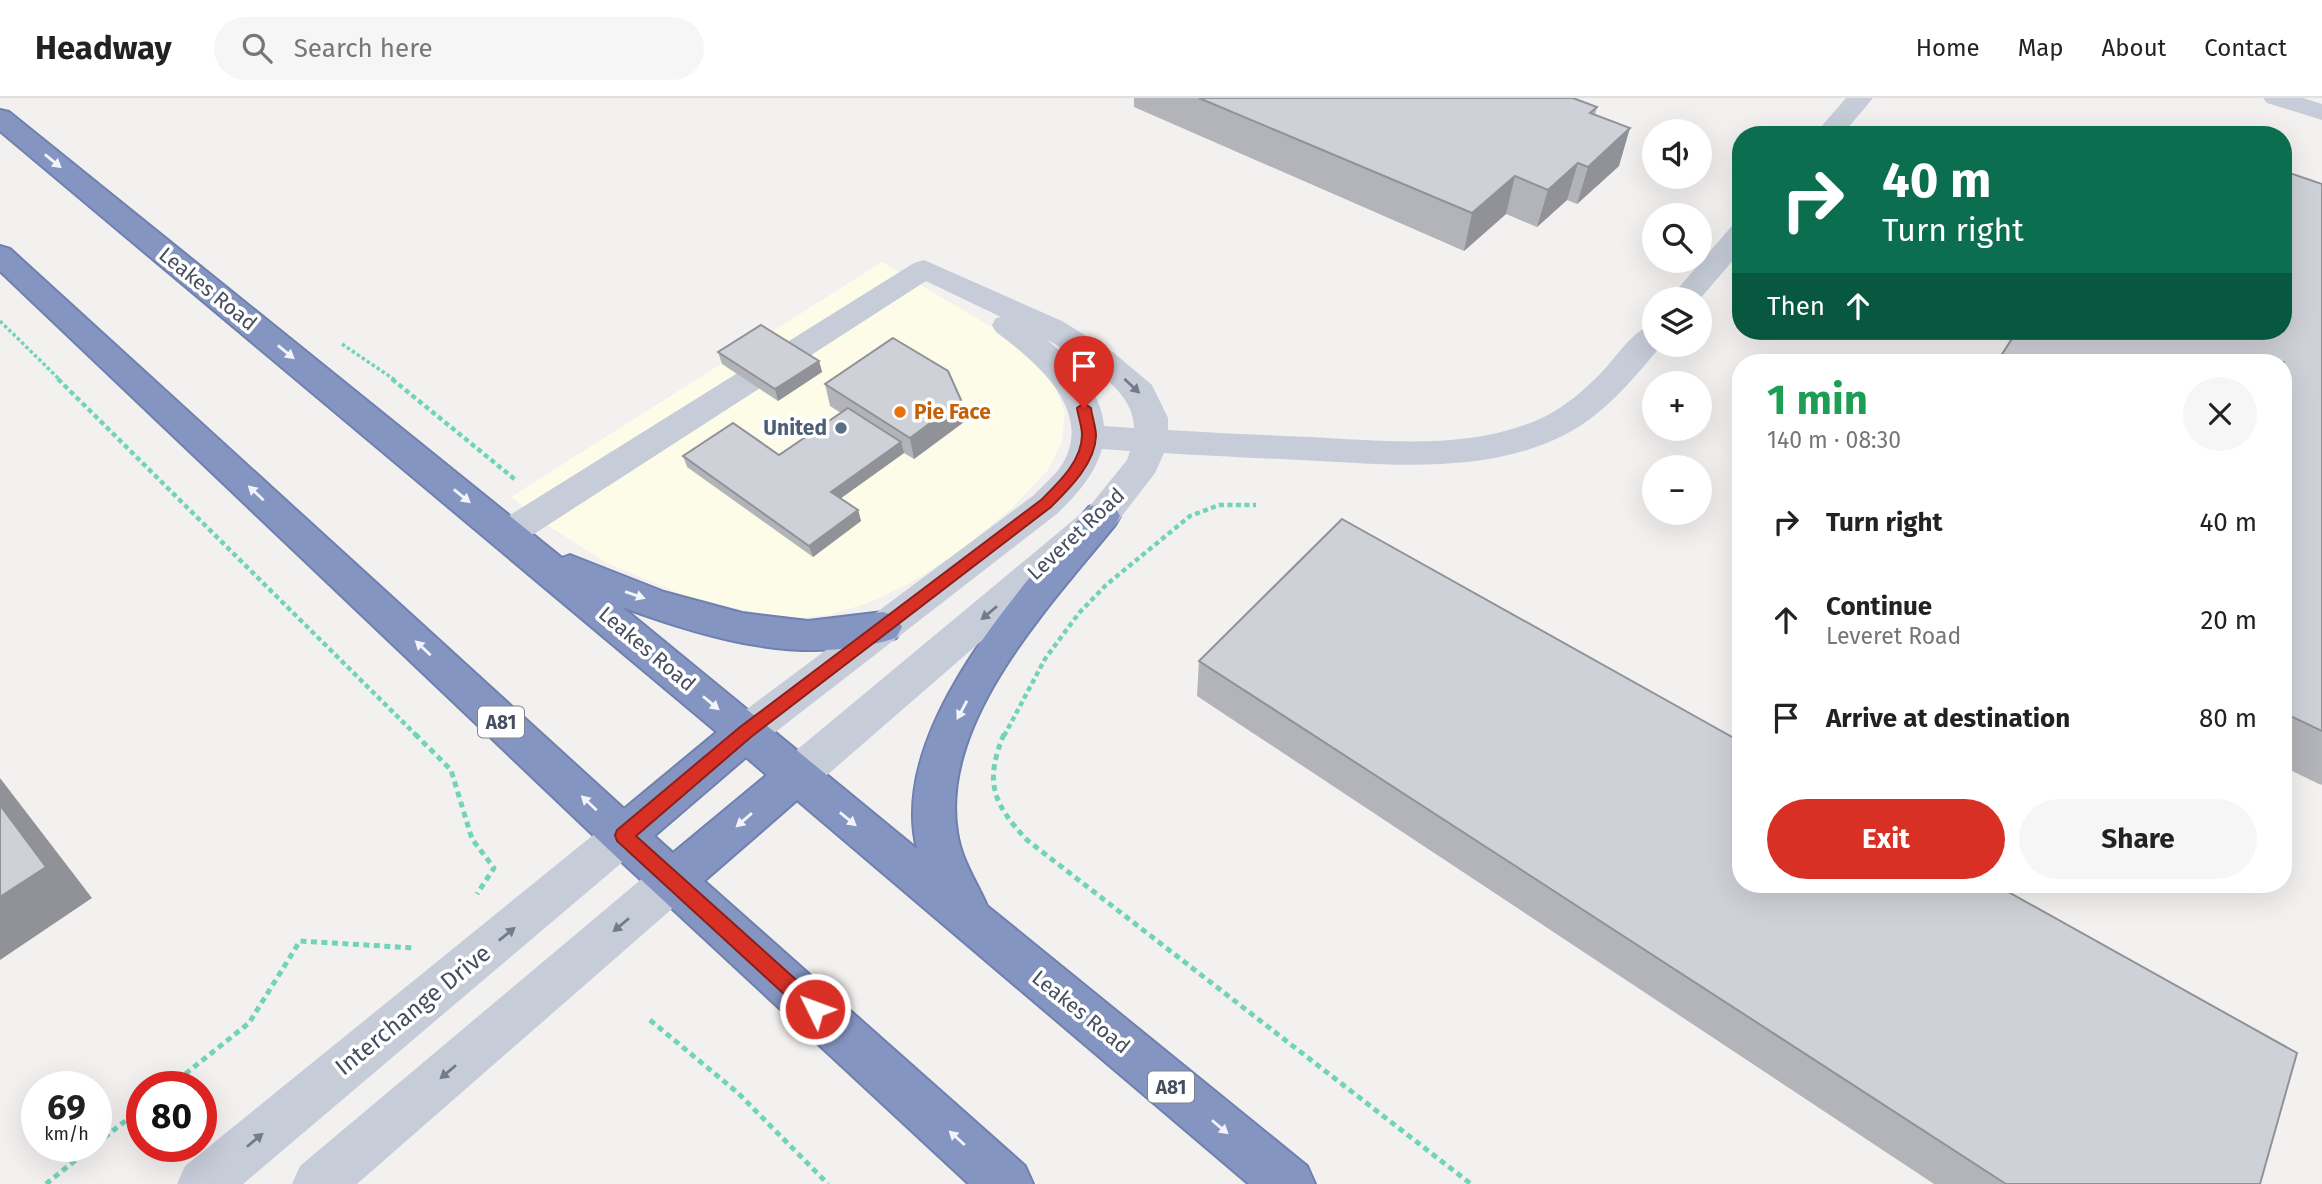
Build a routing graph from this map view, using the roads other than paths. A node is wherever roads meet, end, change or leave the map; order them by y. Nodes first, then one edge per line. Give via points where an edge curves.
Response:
1 (1860, 98) edge
2 (2276, 98) edge
3 (2322, 112) edge
4 (0, 118) edge
5 (1835, 126) edge
6 (1732, 243) edge
7 (0, 255) edge
8 (924, 268) junction
9 (1694, 287) edge
10 (1642, 347) edge
11 (1089, 437) junction
12 (1151, 441) junction
13 (1102, 516) junction
14 (508, 534) junction
15 (883, 627) junction
16 (746, 732) junction
17 (796, 776) junction
18 (624, 835) junction
19 (673, 880) junction
20 (978, 927) junction
21 (203, 1184) edge
22 (318, 1184) edge
23 (1007, 1184) edge
24 (1289, 1184) edge

1 - 5 street
2 - 3 street
4 -> 14 highway, Leakes Road / A81
6 - 9 street
18 -> 7 highway, A81
8 - 11 street via 1031,341 1063,372 1084,408
8 -> 12 street via 1051,328 1103,360 1140,393 1151,418
8 - 14 street
10 - 12 street via 1595,396 1560,422 1521,440 1469,450 1407,453
11 - 12 street
11 - 15 street, Leveret Road via 1081,461 1046,504
12 - 13 street, Leveret Road via 1143,464
13 -> 17 street, Leveret Road
13 -> 20 highway via 1003,639 956,720 947,745 933,817 955,894
14 -> 15 highway via 593,580 712,620 800,636
14 -> 16 highway, Leakes Road / A81
15 - 16 street, Leveret Road
16 - 17 highway, Leakes Road / A81
16 - 18 highway
17 -> 19 highway
17 -> 20 highway, Leakes Road / A81
18 - 19 highway, A81
21 -> 18 street, Interchange Drive
19 -> 22 street
23 -> 19 highway, A81
20 -> 24 highway, Leakes Road / A81

